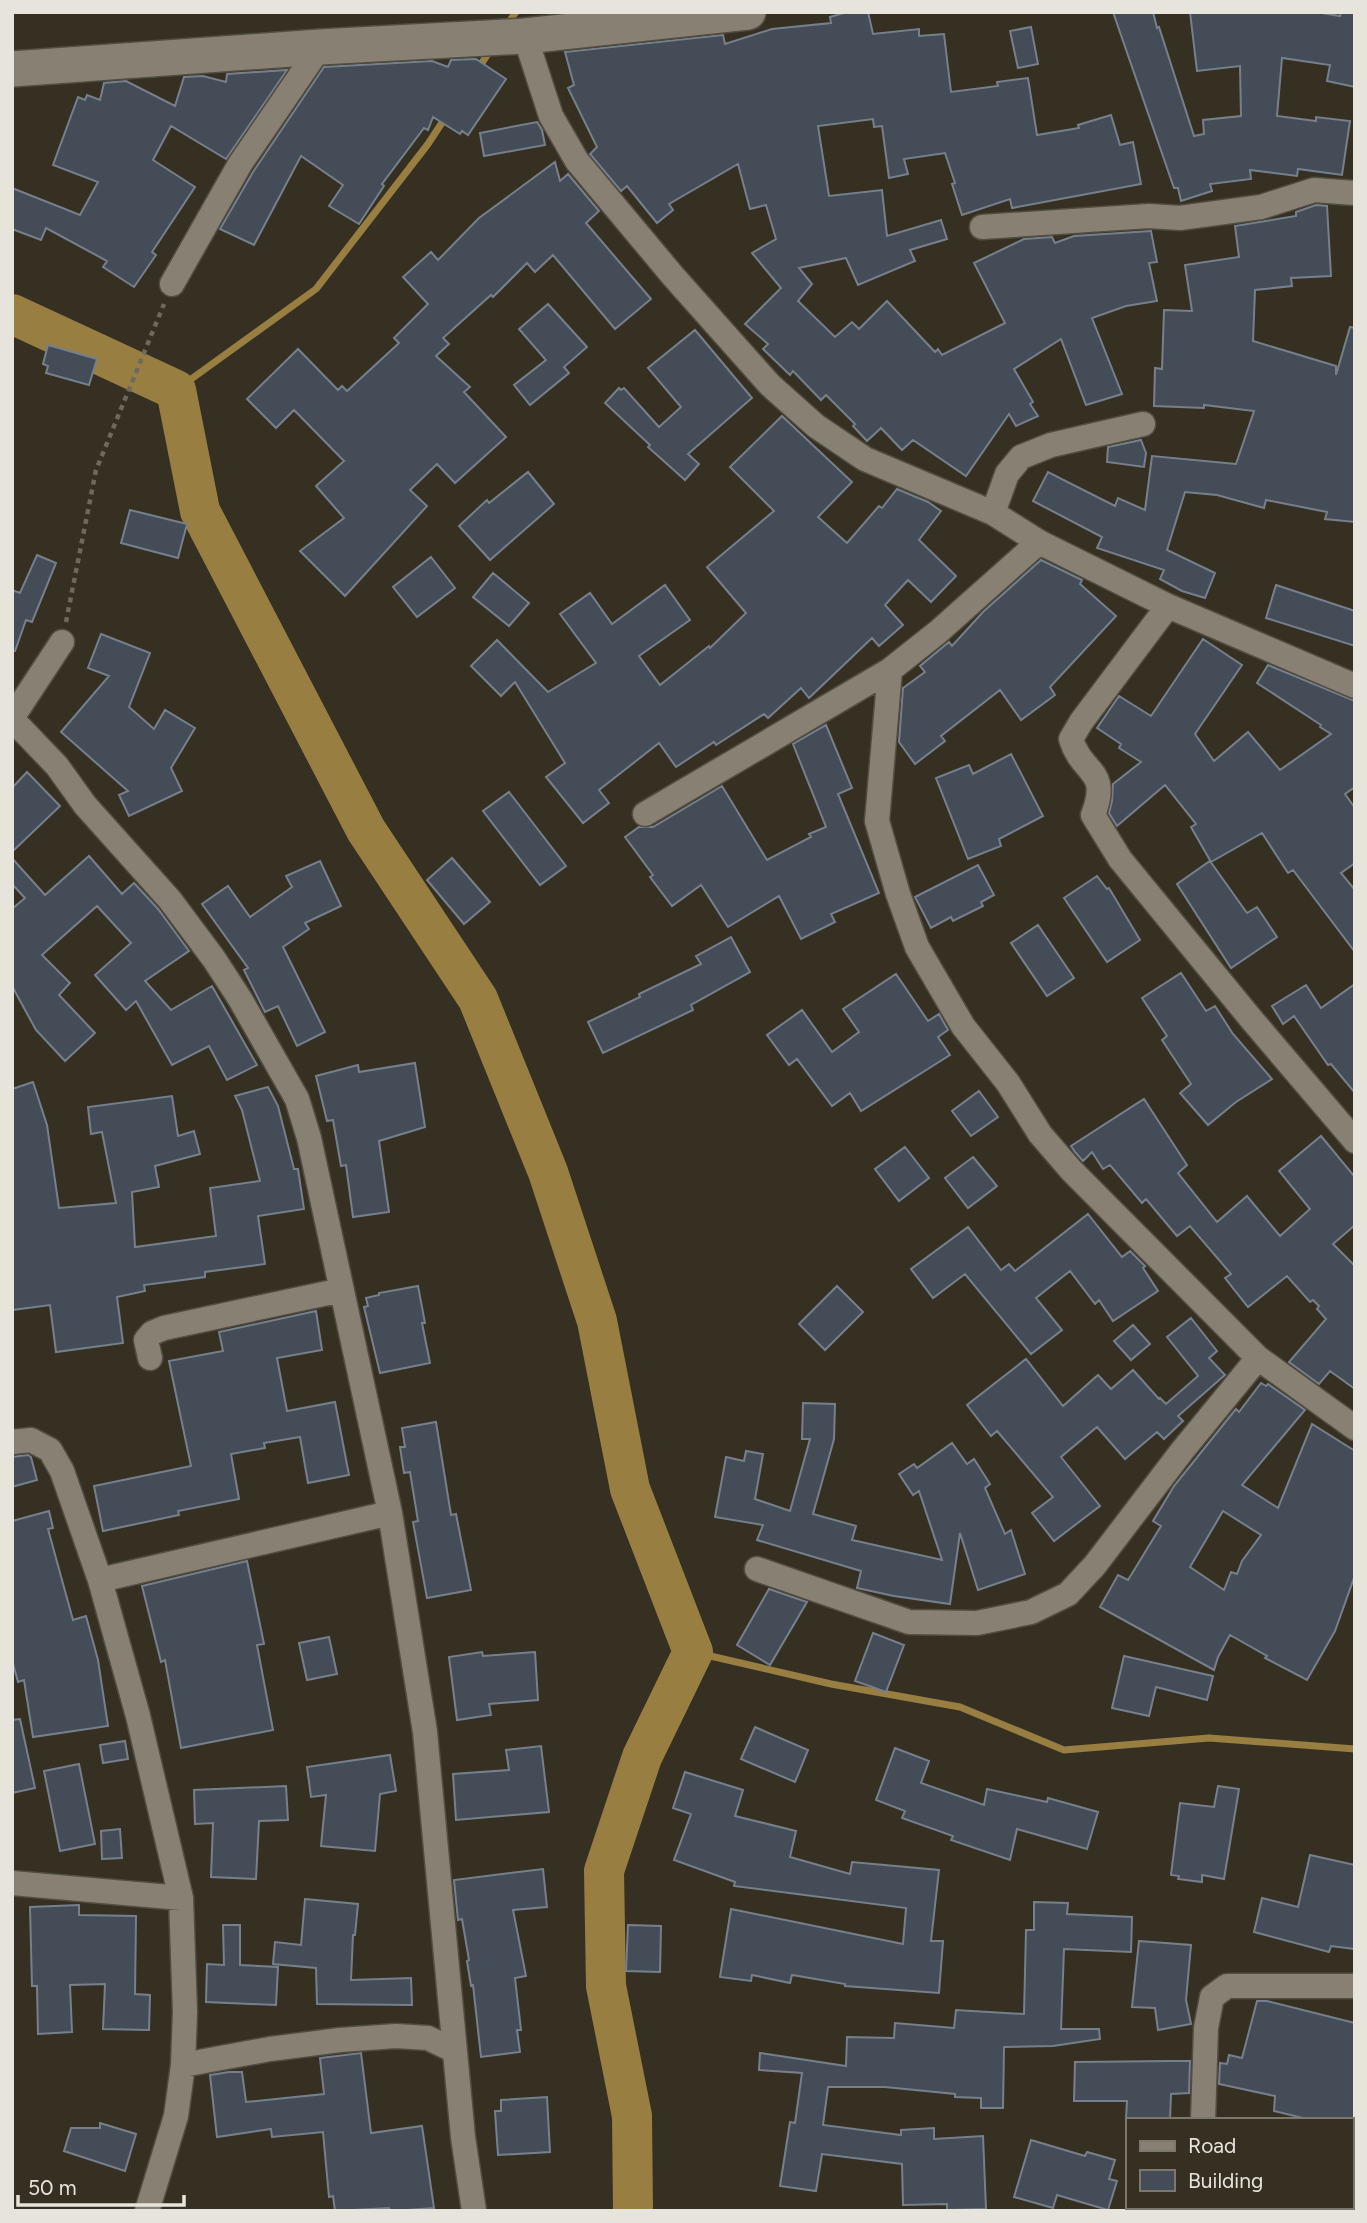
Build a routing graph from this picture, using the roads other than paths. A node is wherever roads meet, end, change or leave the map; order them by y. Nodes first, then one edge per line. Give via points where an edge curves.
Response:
1 (748, 12) edge
2 (507, 36) junction
3 (320, 47) junction
4 (12, 69) edge
5 (1355, 193) edge
6 (982, 227) dead end
7 (172, 284) road end
8 (1143, 424) dead end
9 (993, 513) junction
10 (1039, 542) junction
11 (1168, 606) junction
12 (62, 642) road end
13 (890, 670) junction
14 (1355, 686) edge
15 (12, 718) edge
16 (645, 814) dead end
17 (1355, 1141) edge
18 (342, 1290) junction
19 (150, 1358) dead end
20 (1258, 1358) junction
21 (1355, 1428) edge
22 (12, 1442) edge
23 (390, 1513) junction
24 (757, 1569) dead end
25 (100, 1580) junction
26 (12, 1883) edge
27 (181, 1898) junction
28 (1355, 1986) edge
29 (455, 2051) junction
30 (183, 2066) junction
31 (1203, 2118) edge
32 (147, 2211) edge
33 (474, 2211) edge

1 - 2 main road
2 - 3 main road
2 - 9 street via 578,161 770,385 816,426 865,459
3 - 4 main road
3 - 7 street via 240,164
5 - 6 street via 1314,190 1261,207 1180,218
8 - 9 street via 1051,445 1021,457 1007,474
9 - 10 street
10 - 11 street
10 - 13 street
11 - 14 street
11 - 17 street via 1071,739 1101,790 1093,816 1121,859
12 - 15 street
13 - 16 street
13 - 20 street via 877,821 917,947 963,1026 1040,1134
15 - 18 street via 170,900 240,999 297,1099
18 - 19 street via 164,1328 146,1340
18 - 23 street
20 - 21 street
20 - 24 street via 1095,1565 1068,1594 1031,1612 977,1623 909,1622
22 - 25 street via 31,1440 50,1450 62,1471
23 - 25 street
23 - 29 street via 425,1732
25 - 27 street
26 - 27 street
27 - 30 street
28 - 31 street via 1227,1986 1212,1997 1206,2028
29 - 30 street via 428,2038 396,2036 270,2049
29 - 33 street
30 - 32 street via 176,2116

